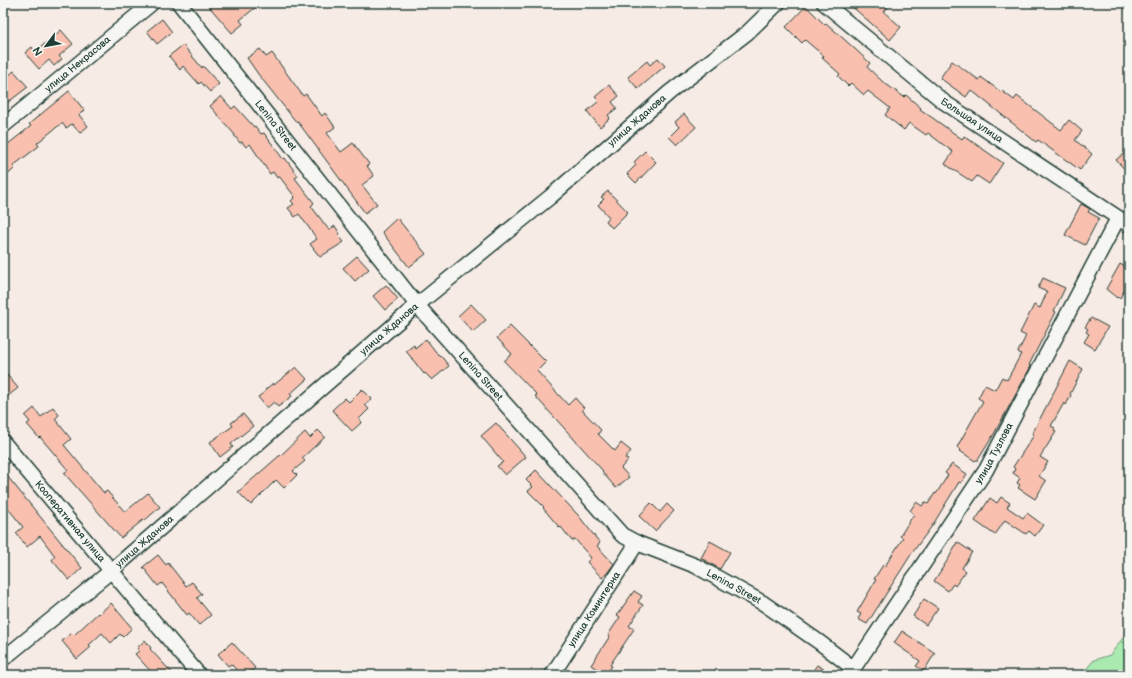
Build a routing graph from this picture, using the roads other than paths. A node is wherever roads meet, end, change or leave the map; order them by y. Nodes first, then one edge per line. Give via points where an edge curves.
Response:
1 (152, 3) edge
2 (179, 3) edge
3 (778, 3) edge
4 (824, 3) edge
5 (3, 126) edge
6 (1124, 222) edge
7 (417, 305) junction
8 (3, 442) edge
9 (636, 543) junction
10 (111, 571) junction
11 (3, 658) edge
12 (851, 672) edge
13 (199, 675) edge
14 (552, 675) edge

1 - 5 street, улица Некрасова
2 - 7 street, Lenina Street
3 - 7 street, улица Жданова via 747,33 670,92 550,197
4 - 6 street, Большая улица via 944,102
6 - 12 street, улица Тузлова via 986,470
7 - 9 street, Lenina Street via 622,535
7 - 10 street, улица Жданова
8 - 10 street, Кооперативная улица
9 - 12 street, Lenina Street via 696,566 763,603 819,642
9 - 14 street, улица Коминтерна
10 - 11 street, улица Жданова
10 - 13 street, Кооперативная улица

